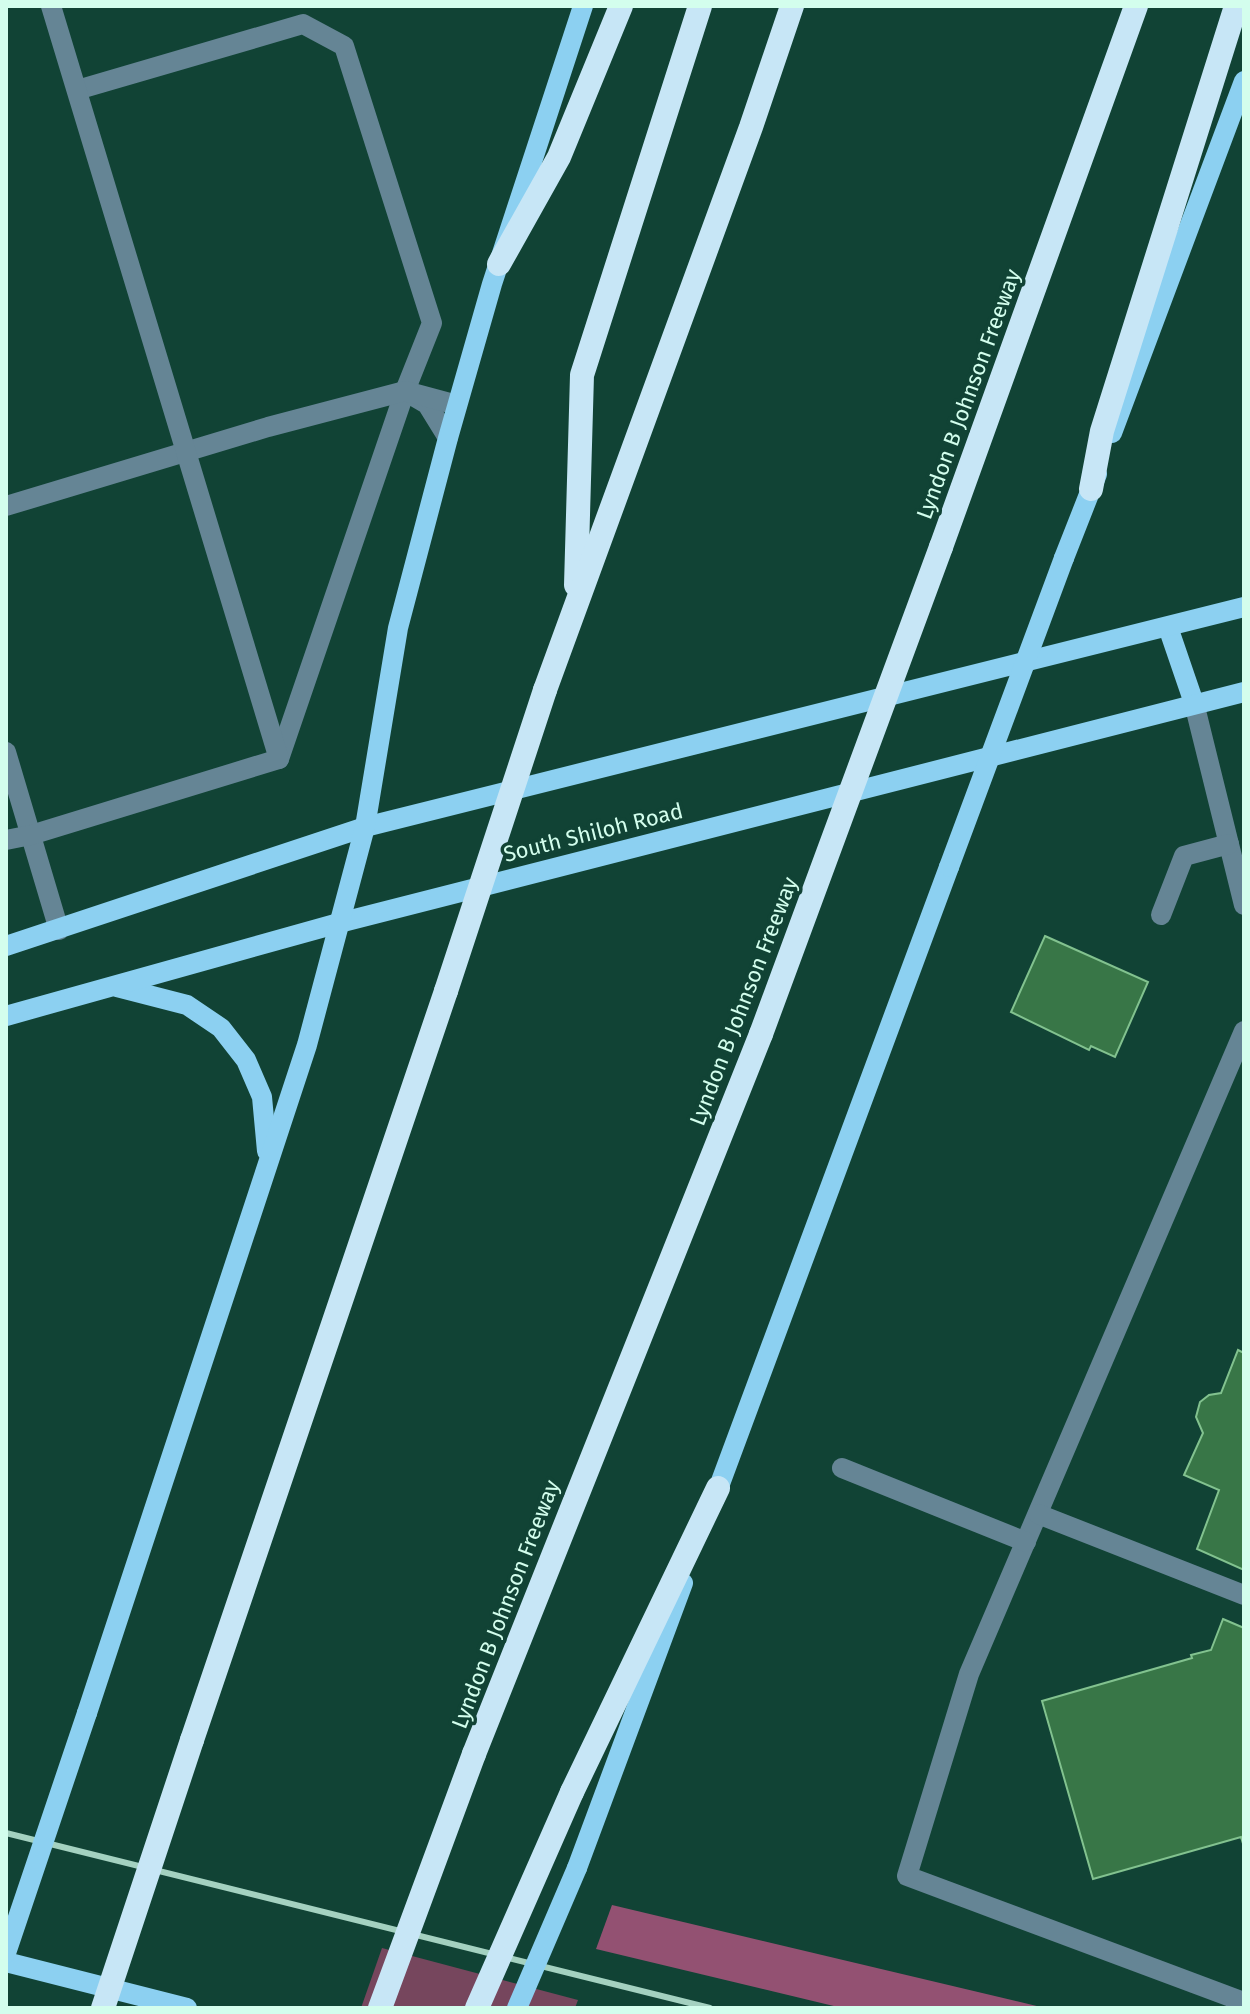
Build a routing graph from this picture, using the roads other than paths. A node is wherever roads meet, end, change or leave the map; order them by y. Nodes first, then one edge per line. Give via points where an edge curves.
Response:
1 (51, 6) edge
2 (583, 6) edge
3 (621, 6) edge
4 (700, 6) edge
5 (792, 6) edge
6 (1136, 6) edge
7 (1236, 6) edge
8 (1244, 81) edge
9 (77, 90) junction
10 (499, 264) junction
11 (405, 391) junction
12 (457, 405) junction
13 (448, 438) junction
14 (187, 452) junction
15 (1091, 489) junction
16 (6, 506) edge
17 (1244, 607) edge
18 (576, 608) junction
19 (1168, 627) junction
20 (1244, 692) edge
21 (1194, 703) junction
22 (6, 752) edge
23 (279, 759) junction
24 (365, 827) junction
25 (31, 835) junction
26 (6, 840) edge
27 (1229, 844) junction
28 (1244, 905) edge
29 (1161, 915) dead end
30 (339, 923) junction
31 (59, 930) junction
32 (6, 946) edge
33 (114, 986) junction
34 (6, 1016) edge
35 (1244, 1031) edge
36 (268, 1158) junction
37 (842, 1468) dead end
38 (718, 1488) junction
39 (1038, 1514) junction
40 (1026, 1542) junction
41 (1244, 1595) edge
42 (6, 1953) edge
43 (6, 1962) edge
44 (1244, 2002) edge
45 (103, 2008) edge
46 (187, 2008) edge
47 (380, 2008) edge
48 (477, 2008) edge
49 (517, 2008) edge

1 - 9 lane
2 - 10 main road
3 - 10 highway via 559,157
4 - 18 highway via 582,375
5 - 18 highway
6 - 47 highway, Lyndon B Johnson Freeway, bridge via 761,1034 474,1754
7 - 15 highway via 1102,431
8 - 15 main road
9 - 11 lane via 303,24 344,46 432,323
9 - 14 lane
10 - 12 main road
11 - 12 lane
11 - 13 lane via 427,404
11 - 14 lane
11 - 23 lane
12 - 13 main road
13 - 24 main road via 398,628
14 - 16 lane
14 - 23 lane
15 - 38 main road, bridge
17 - 19 main road
18 - 45 highway, bridge
19 - 21 main road
19 - 24 main road
20 - 21 main road, South Shiloh Road
21 - 27 lane
21 - 30 main road, South Shiloh Road
22 - 25 lane
23 - 25 lane
24 - 30 main road
24 - 31 main road
25 - 26 lane
25 - 31 lane
27 - 28 lane
27 - 29 lane via 1184,856
30 - 33 main road, South Shiloh Road
30 - 36 main road via 307,1045
31 - 32 main road
33 - 34 main road, South Shiloh Road
33 - 36 main road via 187,1005 221,1028 246,1060 262,1097
35 - 39 lane
36 - 42 main road, bridge
37 - 40 lane
38 - 48 highway, bridge via 572,1792
38 - 49 main road, bridge via 577,1868
39 - 40 lane
39 - 41 lane
40 - 44 lane via 969,1674 907,1876
43 - 46 main road

